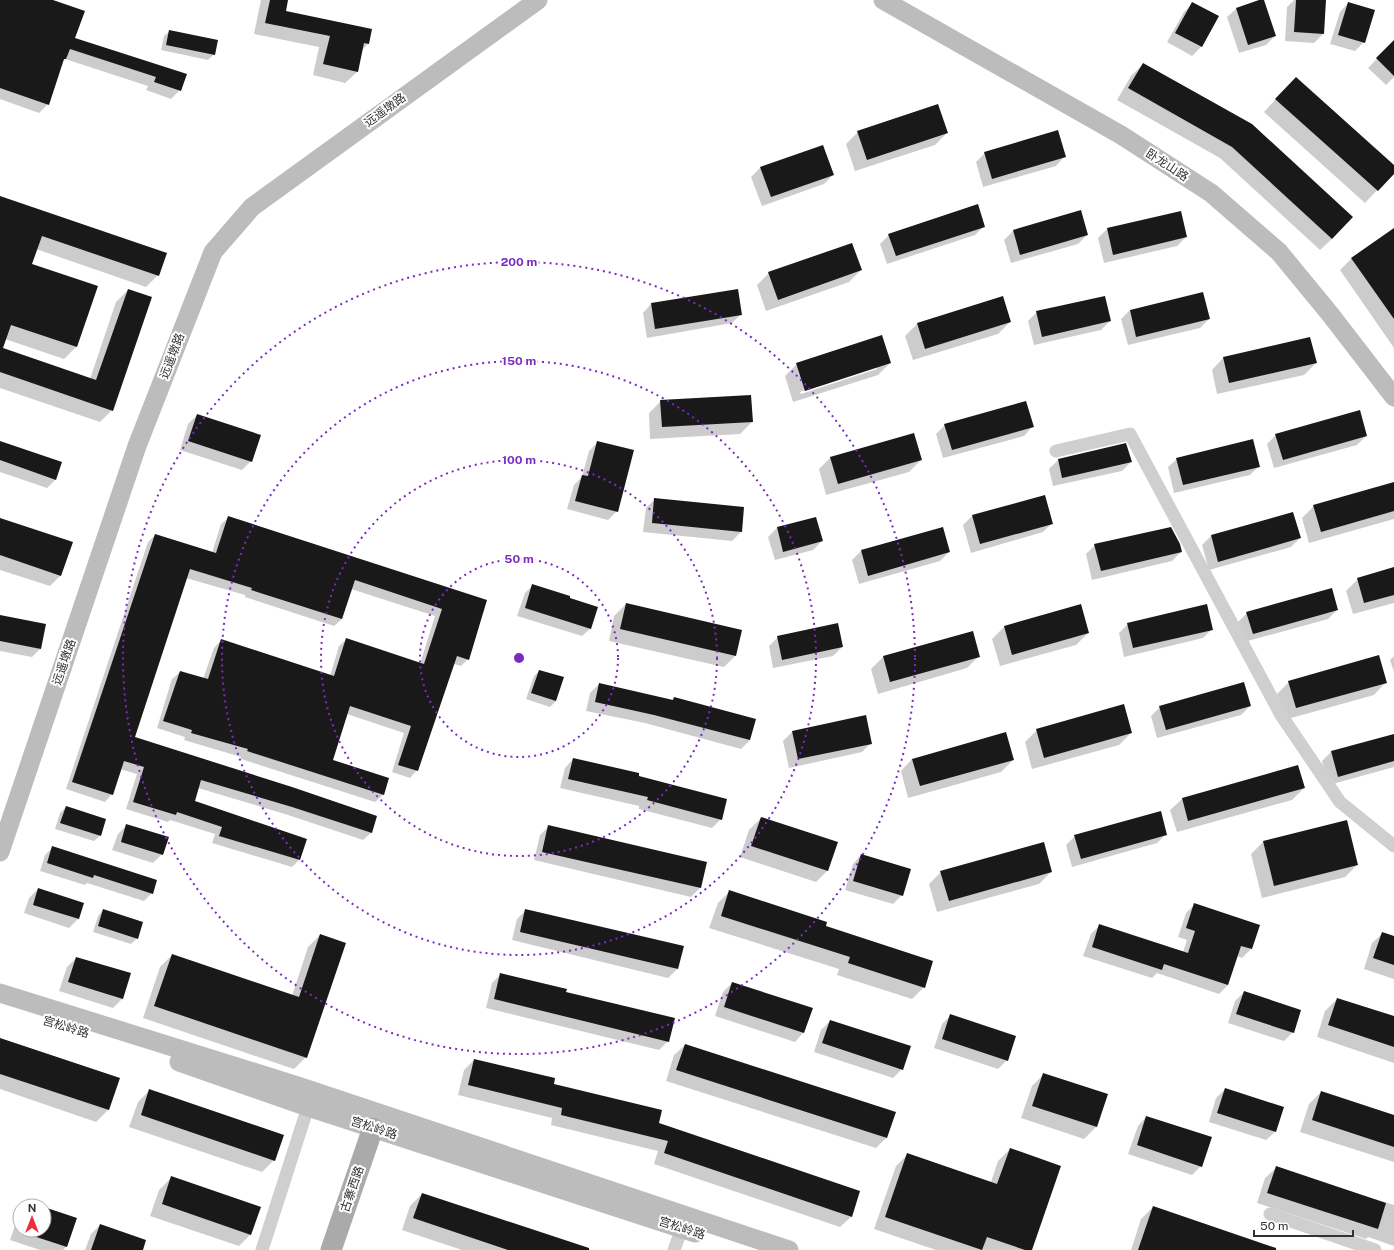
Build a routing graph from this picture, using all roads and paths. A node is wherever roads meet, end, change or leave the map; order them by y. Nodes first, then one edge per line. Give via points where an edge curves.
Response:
1 (538, 0) edge
2 (884, 0) edge
3 (1394, 397) edge
4 (1056, 451) dead end
5 (1394, 846) edge
6 (0, 852) edge
7 (0, 993) edge
8 (0, 1007) edge
9 (308, 1107) junction
10 (373, 1128) junction
11 (1270, 1214) dead end
12 (682, 1228) junction
13 (262, 1250) edge
14 (331, 1250) edge
15 (674, 1250) edge
16 (747, 1250) edge
17 (789, 1250) edge
18 (1375, 1250) edge

1 - 6 street, 远遥墩路 via 252,207 213,252 137,446
2 - 3 street, 卧龙山路 via 1121,135 1210,193 1279,252
4 - 5 street via 1130,434 1281,715 1340,802
7 - 17 street via 301,1087
8 - 9 street, 宫松岭路 via 146,1051
9 - 10 street, 宫松岭路
9 - 13 street
10 - 12 street, 宫松岭路
10 - 14 main road, 古寨西路
11 - 18 street
12 - 15 street
12 - 16 street, 宫松岭路

